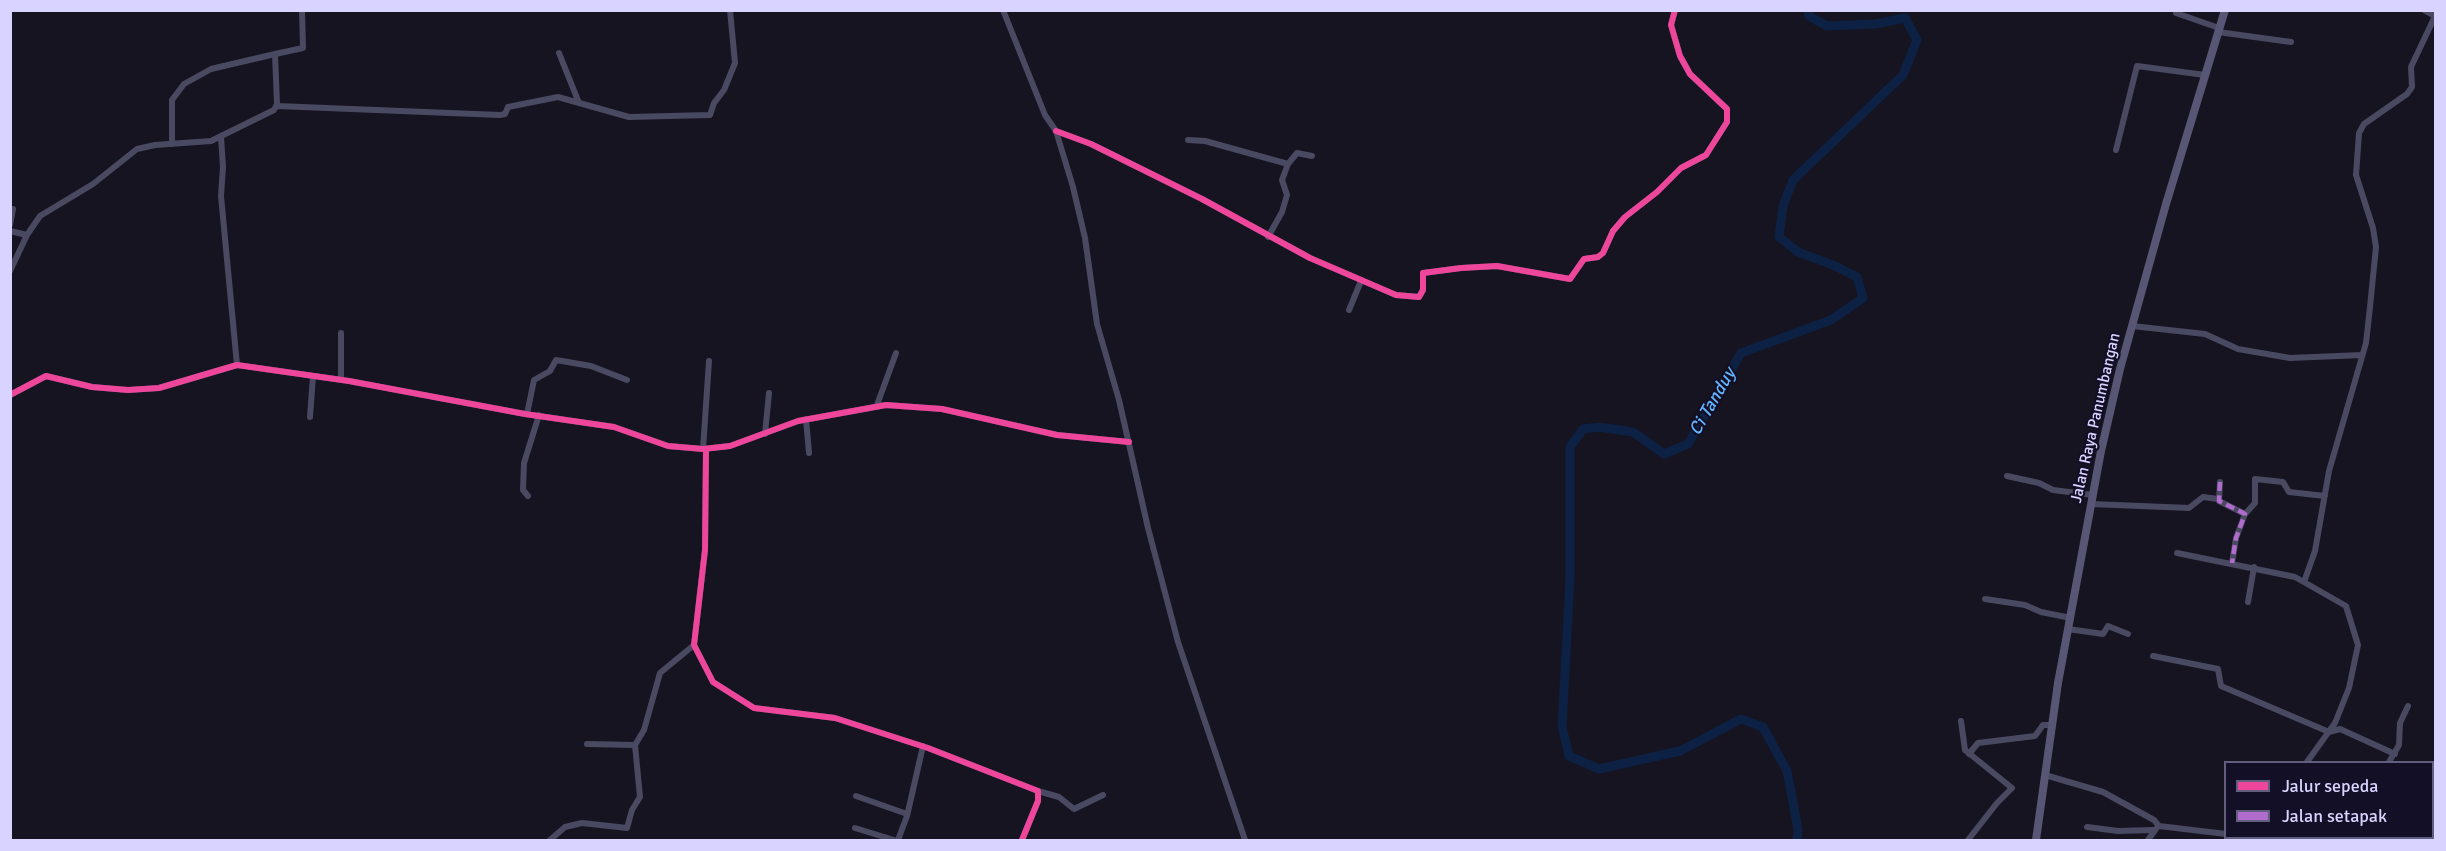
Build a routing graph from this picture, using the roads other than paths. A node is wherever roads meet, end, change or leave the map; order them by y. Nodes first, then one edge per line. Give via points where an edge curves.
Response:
1 (303, 10) edge
2 (730, 10) edge
3 (1003, 10) edge
4 (1674, 10) edge
5 (2224, 10) edge
6 (2424, 10) edge
7 (2176, 13) dead end
8 (2435, 15) edge
9 (2219, 30) junction
10 (2291, 42) dead end
11 (559, 53) dead end
12 (275, 54) junction
13 (2205, 75) junction
14 (579, 104) junction
15 (277, 106) junction
16 (1056, 131) junction
17 (221, 137) junction
18 (1188, 140) dead end
19 (172, 144) junction
20 (2116, 150) dead end
21 (1312, 156) dead end
22 (1287, 164) junction
23 (13, 209) dead end
24 (10, 225) edge
25 (10, 231) edge
26 (27, 235) junction
27 (1268, 237) junction
28 (13, 258) edge
29 (10, 271) edge
30 (1361, 281) junction
31 (1349, 310) dead end
32 (2132, 326) junction
33 (341, 333) dead end
34 (896, 353) dead end
35 (2362, 355) junction
36 (709, 361) dead end
37 (237, 365) junction
38 (313, 376) junction
39 (341, 380) junction
40 (627, 380) dead end
41 (770, 393) dead end
42 (10, 395) edge
43 (877, 405) junction
44 (527, 414) junction
45 (539, 416) junction
46 (310, 417) dead end
47 (806, 419) junction
48 (765, 434) junction
49 (1129, 442) junction
50 (705, 449) junction
51 (809, 453) dead end
52 (2007, 476) dead end
53 (2220, 482) dead end
54 (528, 496) dead end
55 (2325, 496) junction
56 (2092, 499) junction
57 (2218, 500) junction
58 (2246, 514) junction
59 (2177, 553) dead end
60 (2232, 563) junction
61 (2254, 567) junction
62 (2304, 582) junction
63 (1985, 599) dead end
64 (2248, 602) dead end
65 (2071, 618) junction
66 (2068, 629) junction
67 (2128, 634) dead end
68 (694, 645) junction
69 (2153, 656) dead end
70 (2408, 706) dead end
71 (1961, 721) dead end
72 (2052, 725) junction
73 (2330, 732) junction
74 (587, 744) dead end
75 (635, 745) junction
76 (923, 746) junction
77 (1968, 753) junction
78 (2395, 754) junction
79 (2308, 761) edge
80 (2390, 761) edge
81 (2045, 775) junction
82 (1038, 791) junction
83 (1103, 795) dead end
84 (856, 796) dead end
85 (908, 814) junction
86 (2087, 827) dead end
87 (855, 828) dead end
88 (2156, 828) junction
89 (2224, 834) edge
90 (550, 840) edge
91 (896, 840) edge
92 (1022, 840) edge
93 (1245, 840) edge
94 (1968, 840) edge
95 (2036, 840) edge
96 (2148, 840) edge

1 - 12 street via 303,48
2 - 14 street via 735,63 710,115 642,118
3 - 16 street via 1045,115
4 - 30 street via 1671,25 1680,56 1690,74 1727,109 1727,123 1706,155 1681,168 1618,224 1600,256 1584,259 1570,279 1494,266 1424,273 1422,294 1417,298 1395,295
5 - 9 main road, Jalan Raya Panumbangan
6 - 8 street
7 - 9 street
8 - 35 street via 2410,68 2412,87 2364,124 2359,133 2356,176 2376,247
9 - 10 street
9 - 13 main road, Jalan Raya Panumbangan
11 - 14 street
12 - 15 street
12 - 19 street via 211,69 184,84 172,100
13 - 20 street via 2137,66
13 - 32 main road, Jalan Raya Panumbangan
14 - 15 street via 558,97 508,107 500,115
15 - 17 street
16 - 27 street via 1183,190
16 - 49 street via 1079,211 1097,324
17 - 19 street
17 - 37 street via 221,196
18 - 22 street via 1205,141
19 - 26 street via 132,152 93,184 40,216
21 - 22 street via 1297,153
22 - 27 street via 1282,180 1287,195
23 - 24 street
25 - 26 street
26 - 28 street
27 - 30 street
28 - 29 street
30 - 31 street
32 - 35 street via 2205,334 2238,349 2290,358
32 - 56 main road, Jalan Raya Panumbangan
33 - 39 street
34 - 43 street
35 - 55 street
36 - 50 street
37 - 38 street
37 - 42 street via 159,388 128,390 92,387 46,376
38 - 39 street
38 - 46 street
39 - 44 street
40 - 44 street via 591,366 556,360 550,371 534,380
41 - 48 street
43 - 47 street
43 - 49 street via 942,409 1058,435
44 - 45 street
45 - 50 street via 626,429 663,445
45 - 54 street via 524,463 523,490
47 - 48 street
47 - 51 street
48 - 50 street via 738,444
49 - 93 street via 1178,642
50 - 68 street via 705,550
52 - 56 street
53 - 57 street
55 - 58 street via 2289,492 2283,482 2255,479 2256,503
55 - 62 street via 2314,555
56 - 57 street via 2191,508 2203,497
56 - 65 main road, Jalan Raya Panumbangan
57 - 58 street
58 - 60 street via 2236,538
59 - 60 street
60 - 61 street
61 - 62 street
61 - 64 street
62 - 73 street via 2346,606 2358,645 2349,688
63 - 65 street
65 - 66 main road, Jalan Raya Panumbangan
66 - 67 street via 2103,634 2108,626
66 - 72 main road, Jalan Raya Panumbangan
68 - 75 street via 660,673 644,730
68 - 76 street via 713,682 754,708 835,718
69 - 73 street via 2218,669 2221,686
70 - 78 street via 2400,723
71 - 77 street
72 - 77 street via 2043,725 2035,736 1978,743
72 - 81 main road, Jalan Raya Panumbangan
73 - 78 street via 2340,729
73 - 79 street
74 - 75 street
75 - 90 street via 640,797 627,828 582,823 565,827
76 - 82 street
76 - 85 street
77 - 94 street via 2012,788
78 - 80 street
81 - 88 street via 2103,792 2154,820
81 - 95 main road, Jalan Raya Panumbangan
82 - 83 street via 1059,797 1074,809
82 - 92 street via 1038,801
84 - 85 street
85 - 91 street
86 - 88 street via 2118,831
87 - 91 street
88 - 89 street
88 - 96 street

